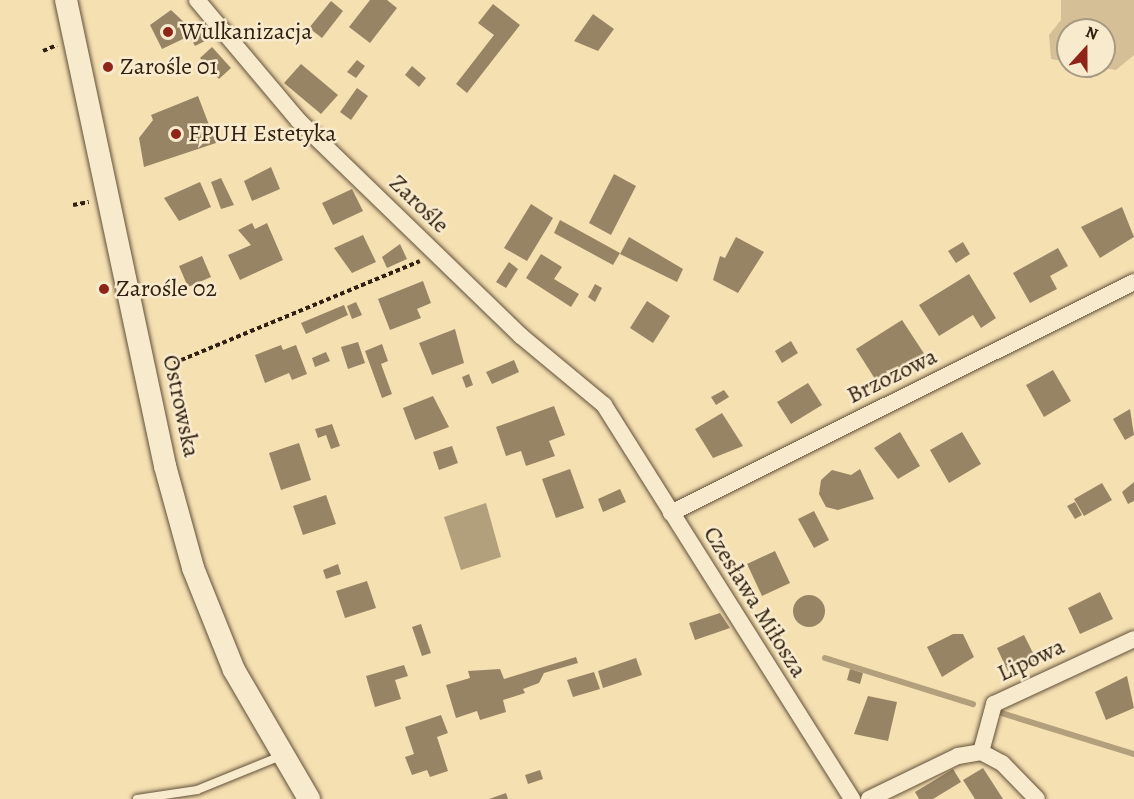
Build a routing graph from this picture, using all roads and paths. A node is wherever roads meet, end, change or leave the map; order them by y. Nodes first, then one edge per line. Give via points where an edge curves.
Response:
1 (66, 0) edge
2 (197, 0) edge
3 (436, 254) junction
4 (1134, 282) edge
5 (174, 363) dead end
6 (621, 429) joint
7 (671, 513) junction
8 (1134, 639) edge
9 (981, 752) junction
10 (283, 755) junction
11 (137, 799) edge
12 (309, 799) edge
13 (852, 799) edge
14 (870, 799) edge
15 (1037, 799) edge

1 - 10 main road, Ostrowska via 175,507 221,640
2 - 3 street, Zarośle via 299,121
3 - 5 path
3 - 6 street, Zarośle via 521,336 604,405
4 - 7 street, Brzozowa
6 - 7 street, Czesława Miłosza
7 - 13 street, Czesława Miłosza
8 - 9 street, Lipowa via 994,704
9 - 14 street via 958,756
9 - 15 street via 1002,763
10 - 11 lane via 197,790
10 - 12 main road, Ostrowska

